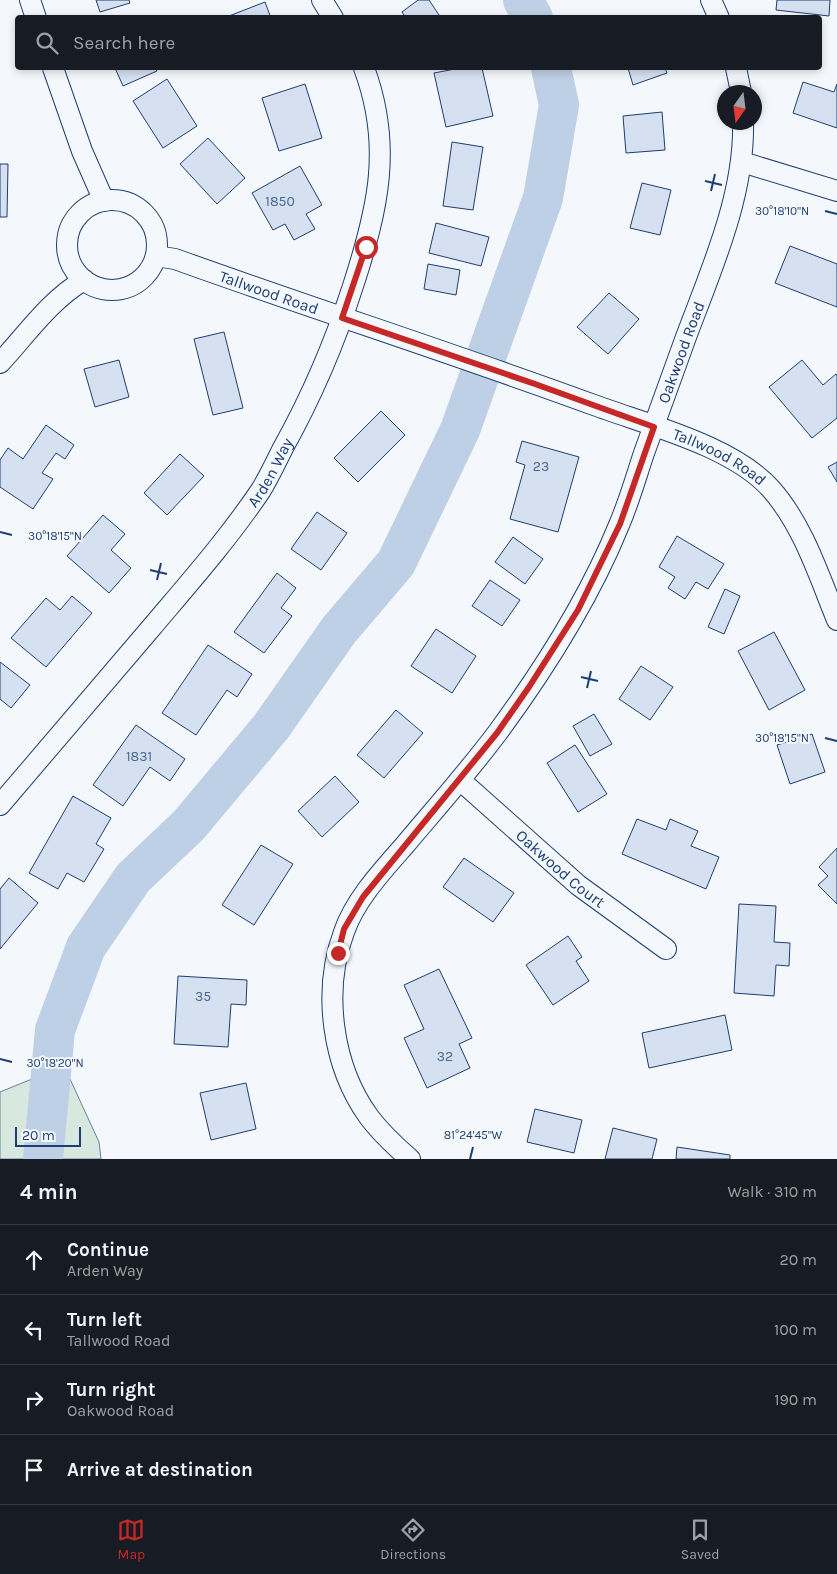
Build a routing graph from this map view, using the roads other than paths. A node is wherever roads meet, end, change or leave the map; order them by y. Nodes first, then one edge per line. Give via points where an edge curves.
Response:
1 (30, 0) edge
2 (322, 0) edge
3 (711, 0) edge
4 (35, 15) edge
5 (331, 15) edge
6 (718, 15) edge
7 (54, 70) edge
8 (365, 70) edge
9 (736, 70) edge
10 (740, 85) edge
11 (743, 130) edge
12 (742, 162) junction
13 (837, 191) edge
14 (104, 201) junction
15 (156, 256) junction
16 (84, 280) junction
17 (342, 318) junction
18 (0, 364) edge
19 (654, 427) junction
20 (837, 620) edge
21 (460, 780) junction
22 (0, 805) edge
23 (666, 949) dead end
24 (410, 1159) edge

1 - 4 street
2 - 5 street
3 - 6 street
7 - 14 street via 82,151
8 - 17 street, Arden Way via 374,95 381,154 376,204 366,247
9 - 10 street
11 - 12 street, Oakwood Road
12 - 13 street
12 - 19 street, Oakwood Road via 721,242
14 - 15 street via 119,200 145,213 154,226 158,241
14 - 16 street via 79,215 67,241 71,263
15 - 16 street via 145,276 126,288 104,289
15 - 17 street, Tallwood Road via 175,259
16 - 18 street via 48,310
17 - 19 street, Tallwood Road
17 - 22 street, Arden Way via 315,386 262,488 223,542
19 - 20 street, Tallwood Road via 695,441 738,463 771,489 791,516
19 - 21 street, Oakwood Road via 620,524 578,610 529,687
21 - 23 street, Oakwood Court via 578,885
21 - 24 street, Oakwood Road via 363,897 344,929 334,974 332,1009 338,1047 348,1078 368,1116

